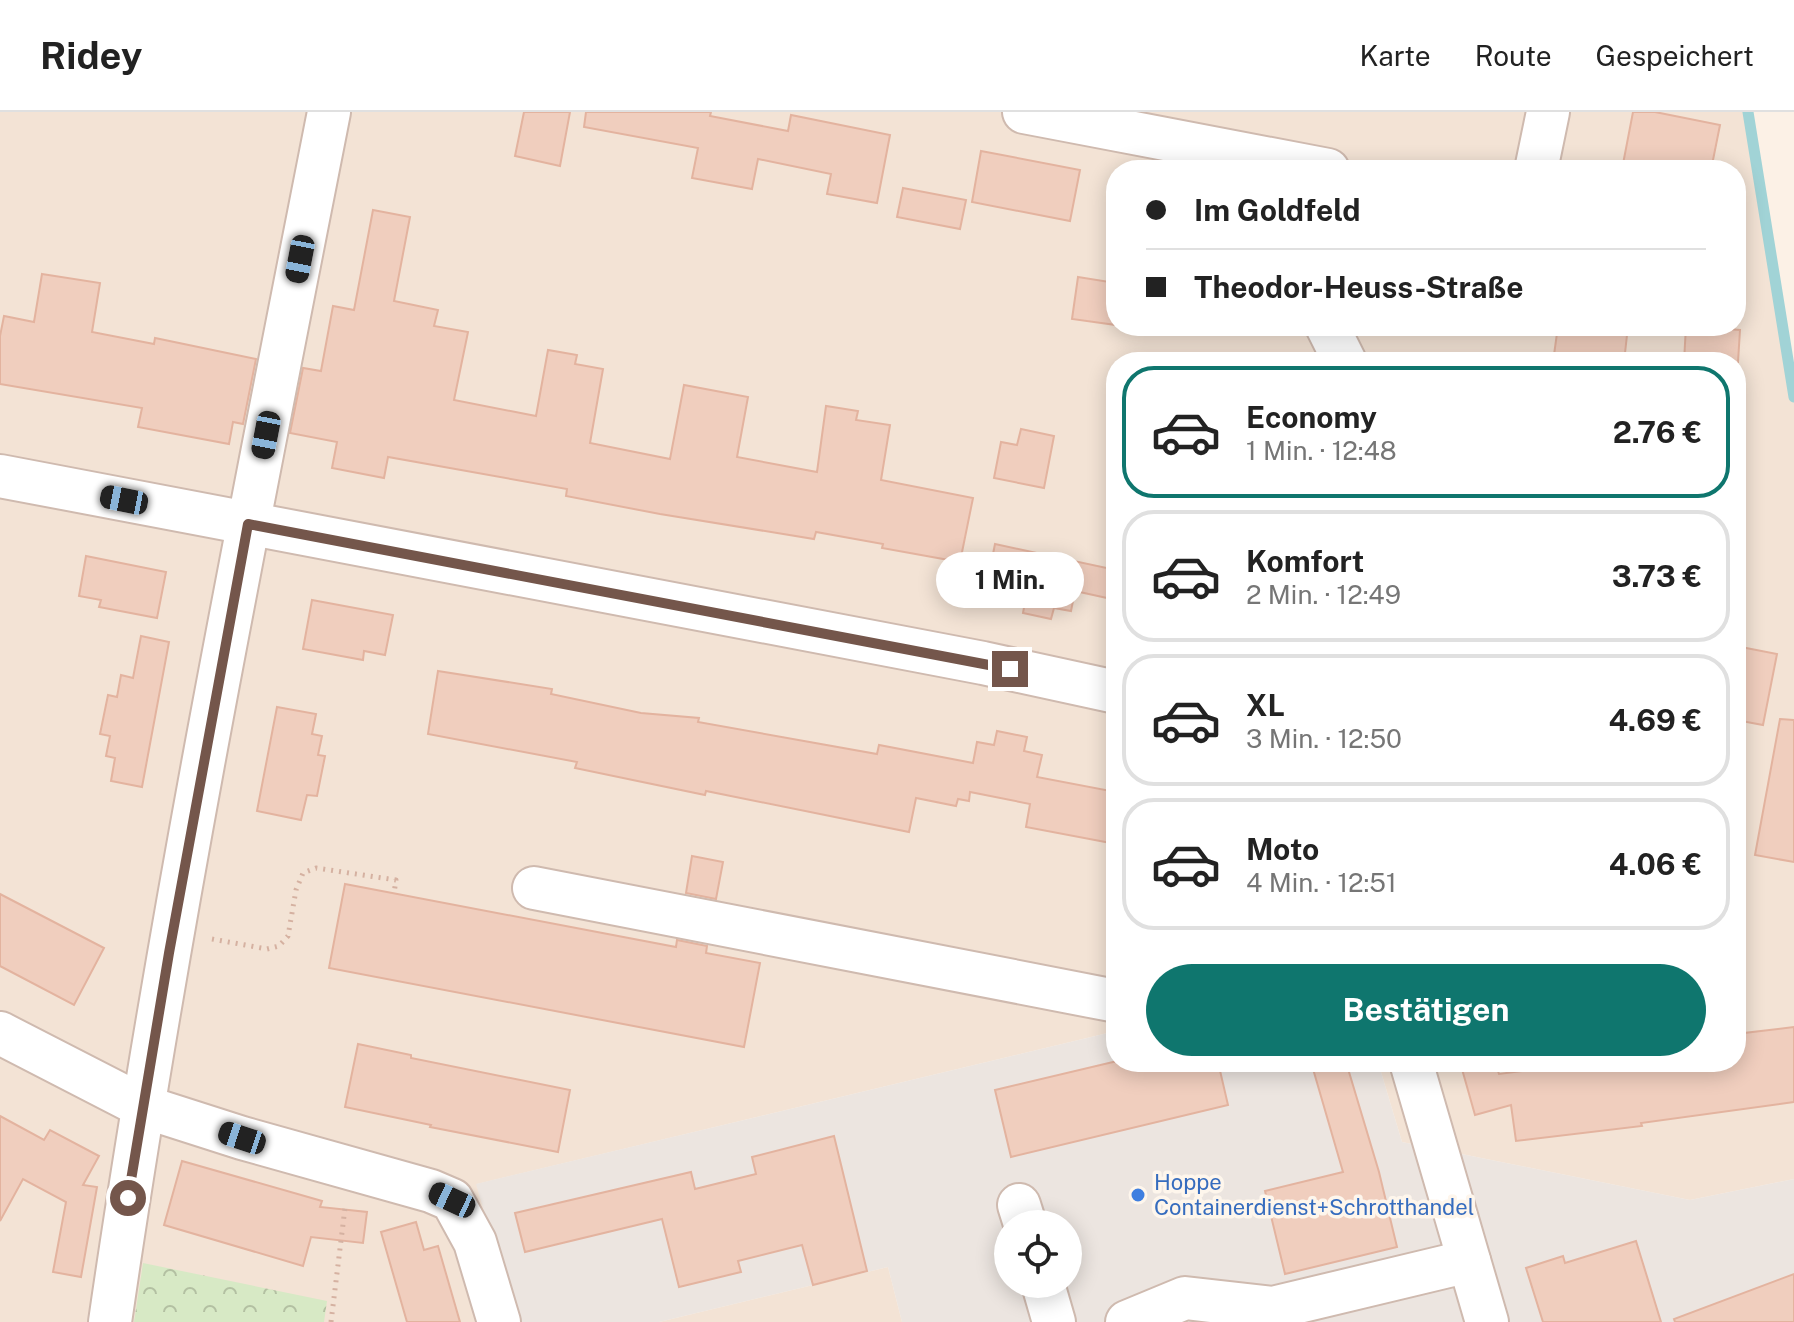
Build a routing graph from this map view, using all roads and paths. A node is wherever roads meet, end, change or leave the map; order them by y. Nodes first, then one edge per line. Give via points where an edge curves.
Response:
1 (329, 112) edge
2 (1024, 112) edge
3 (1548, 112) edge
4 (1253, 160) edge
5 (1538, 160) edge
6 (0, 476) edge
7 (248, 524) junction
8 (1106, 690) edge
9 (534, 888) dead end
10 (394, 893) dead end
11 (173, 932) junction
12 (1106, 999) edge
13 (0, 1033) edge
14 (1414, 1072) edge
15 (142, 1106) junction
16 (350, 1168) junction
17 (1469, 1261) junction
18 (1047, 1298) edge
19 (110, 1322) edge
20 (331, 1322) edge
21 (499, 1322) edge
22 (1054, 1322) edge
23 (1127, 1322) edge
24 (1487, 1322) edge

1 - 7 street
2 - 4 street
3 - 5 street
6 - 7 street
7 - 8 street
7 - 11 street
9 - 12 street
10 - 11 path via 396,880 316,868 303,873 288,936 279,946 267,949
11 - 15 street
13 - 15 street
14 - 17 street
15 - 16 street
15 - 19 street
16 - 20 path
16 - 21 street via 452,1200 475,1242
17 - 23 street via 1273,1308 1185,1298
17 - 24 street
18 - 22 street

